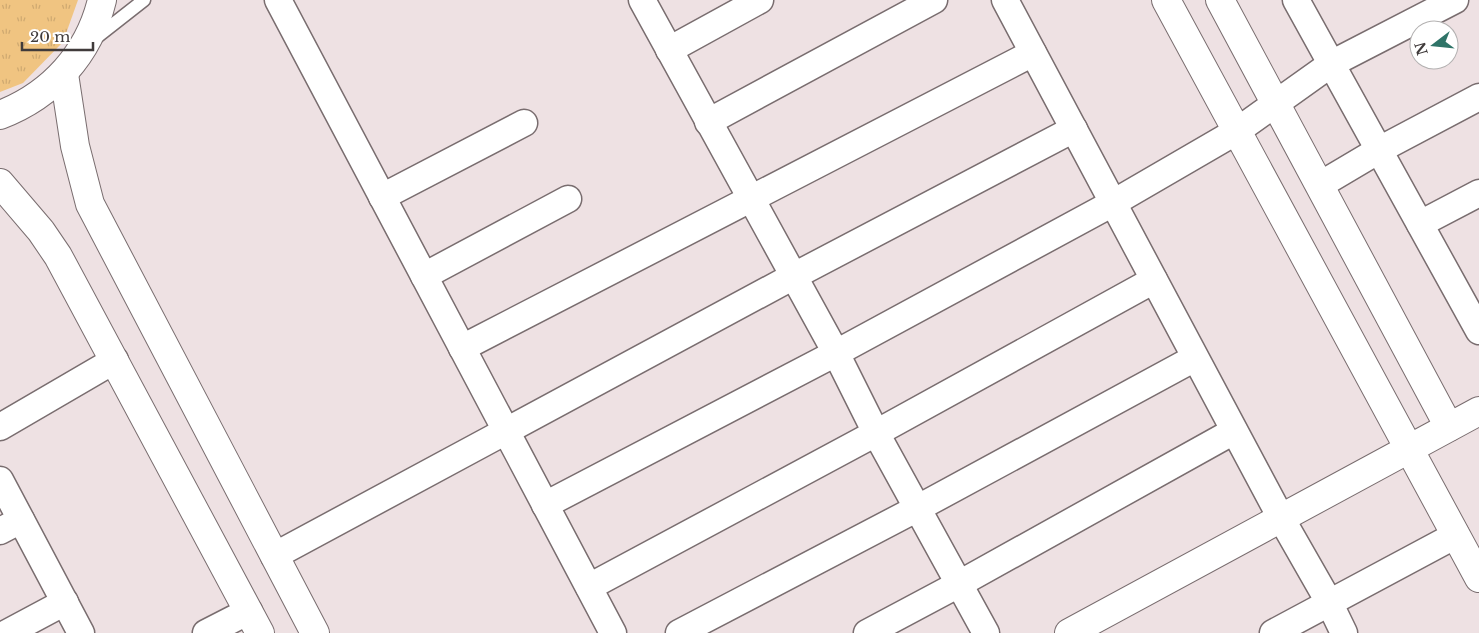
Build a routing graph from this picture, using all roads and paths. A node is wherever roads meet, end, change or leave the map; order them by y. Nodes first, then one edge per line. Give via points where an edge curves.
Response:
1 (102, 0) edge
2 (144, 0) edge
3 (278, 0) edge
4 (642, 0) edge
5 (760, 0) edge
6 (934, 0) edge
7 (1005, 0) edge
8 (1166, 0) edge
9 (1220, 0) edge
10 (1296, 0) edge
11 (1455, 0) edge
12 (83, 49) junction
13 (669, 50) junction
14 (1033, 52) junction
15 (1331, 64) junction
16 (64, 74) junction
17 (1479, 97) edge
18 (1276, 104) junction
19 (0, 114) edge
20 (708, 122) junction
21 (524, 123) dead end
22 (1074, 129) junction
23 (1237, 132) junction
24 (1379, 150) junction
25 (0, 184) edge
26 (1320, 186) junction
27 (1479, 193) edge
28 (382, 197) junction
29 (751, 198) junction
30 (568, 199) dead end
31 (1113, 203) junction
32 (1420, 224) junction
33 (424, 276) junction
34 (792, 277) junction
35 (1154, 280) junction
36 (1470, 295) edge
37 (1479, 331) edge
38 (462, 348) junction
39 (836, 353) junction
40 (1196, 358) junction
41 (114, 360) junction
42 (1479, 411) edge
43 (0, 427) edge
44 (1449, 427) junction
45 (1234, 431) junction
46 (506, 432) junction
47 (876, 433) junction
48 (1409, 448) junction
49 (0, 480) edge
50 (545, 505) junction
51 (918, 508) junction
52 (1281, 518) junction
53 (11, 526) edge
54 (1456, 535) junction
55 (274, 556) junction
56 (1479, 578) edge
57 (959, 584) junction
58 (589, 587) junction
59 (65, 602) junction
60 (1329, 602) junction
61 (254, 622) edge
62 (7, 633) edge
63 (81, 633) edge
64 (206, 633) edge
65 (315, 633) edge
66 (613, 633) edge
67 (679, 633) edge
68 (867, 633) edge
69 (986, 633) edge
70 (1069, 633) edge
71 (1273, 633) edge
72 (1344, 633) edge

1 - 12 street via 97,20
2 - 12 lane
3 - 28 street
4 - 13 street
5 - 13 street
6 - 20 street
7 - 14 street
8 - 23 street
9 - 18 street
10 - 15 street
11 - 15 street
12 - 16 street
13 - 20 street
14 - 22 street
14 - 29 street
15 - 18 street
15 - 24 street
16 - 19 street via 41,94
16 - 55 street via 75,146 90,204
17 - 24 street
18 - 23 street
18 - 26 street
20 - 29 street
21 - 28 street
22 - 31 street
22 - 34 street
23 - 31 street
23 - 48 street
24 - 26 street
24 - 32 street
25 - 41 street via 58,256
26 - 44 street
27 - 32 street
28 - 33 street
29 - 34 street
29 - 38 street
30 - 33 street
31 - 35 street
31 - 39 street
32 - 36 street
33 - 38 street
34 - 39 street
34 - 46 street
35 - 40 street
35 - 47 street
36 - 37 street
38 - 46 street
39 - 47 street
39 - 50 street
40 - 45 street
40 - 51 street
41 - 43 street
41 - 61 street
42 - 44 street
44 - 48 street
45 - 52 street
45 - 57 street
46 - 50 street
46 - 55 street
47 - 51 street
47 - 58 street
48 - 52 street
48 - 54 street
49 - 53 street
50 - 58 street
51 - 57 street
51 - 67 street
52 - 60 street
52 - 70 street
53 - 59 street
54 - 56 street
54 - 60 street
55 - 65 street
57 - 68 street
57 - 69 street
58 - 66 street
59 - 62 street
59 - 63 street
60 - 71 street
60 - 72 street
61 - 64 street

